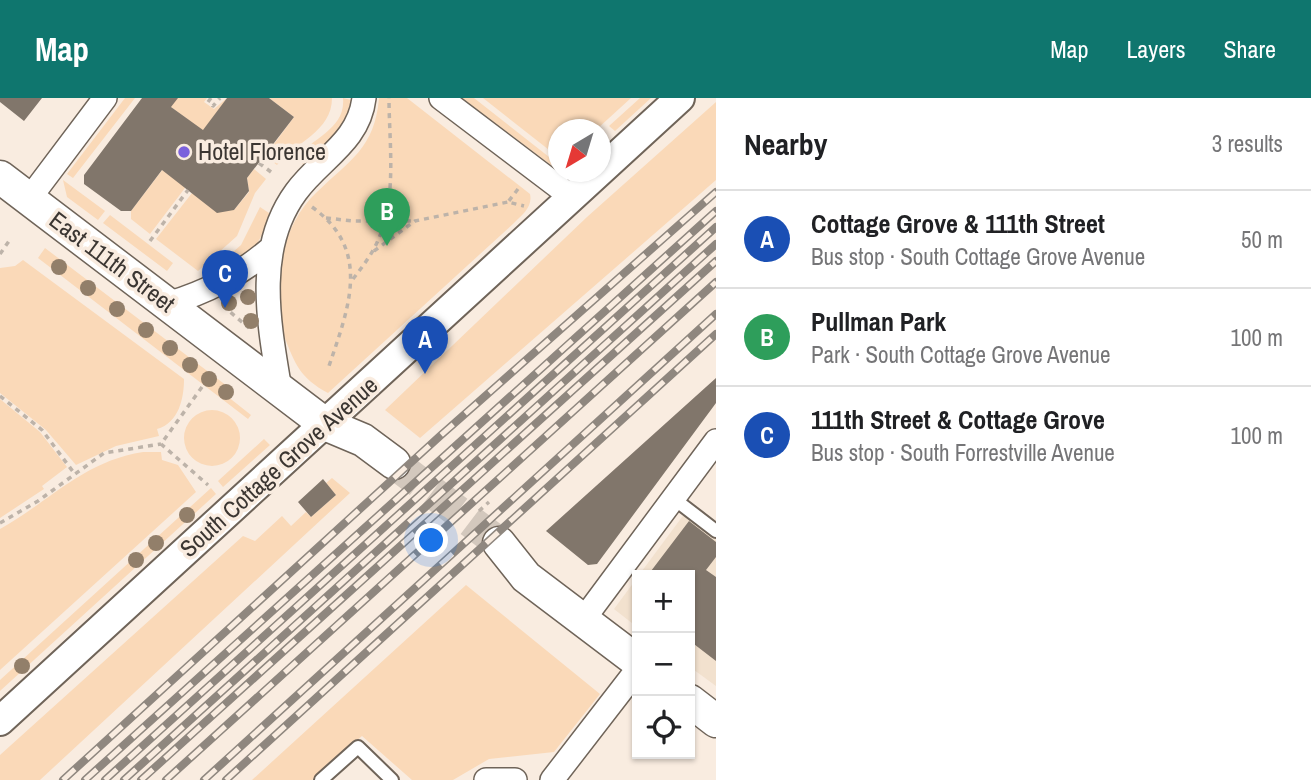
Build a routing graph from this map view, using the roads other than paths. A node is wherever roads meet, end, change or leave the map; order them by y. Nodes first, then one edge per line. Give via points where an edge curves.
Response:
1 (105, 98) edge
2 (364, 98) edge
3 (441, 98) edge
4 (680, 98) edge
5 (0, 177) edge
6 (573, 198) junction
7 (29, 199) junction
8 (270, 249) junction
9 (167, 304) junction
10 (280, 390) junction
11 (325, 424) junction
12 (716, 440) edge
13 (386, 471) tunnel mouth
14 (673, 498) junction
15 (716, 531) edge
16 (491, 551) tunnel mouth
17 (583, 620) junction
18 (632, 657) edge
19 (632, 676) edge
20 (695, 705) edge
21 (0, 721) edge
22 (716, 721) edge
23 (321, 780) edge
24 (392, 780) edge
25 (486, 780) edge
26 (515, 780) edge
27 (552, 780) edge

1 - 7 street
2 - 8 street via 349,138 296,192 281,216
3 - 6 street
4 - 6 street, South Cottage Grove Avenue
5 - 7 main road, East 111th Street
6 - 11 street, South Cottage Grove Avenue
7 - 9 main road, East 111th Street
8 - 9 street via 218,287
8 - 10 street via 271,337
9 - 10 main road, East 111th Street
10 - 11 main road, East 111th Street
11 - 13 main road, East 111th Street via 363,440
11 - 21 street, South Cottage Grove Avenue
12 - 14 street
14 - 15 lane
14 - 17 street
16 - 17 main road
17 - 18 main road
19 - 27 street
20 - 22 main road
23 - 24 lane via 358,747
25 - 26 street

